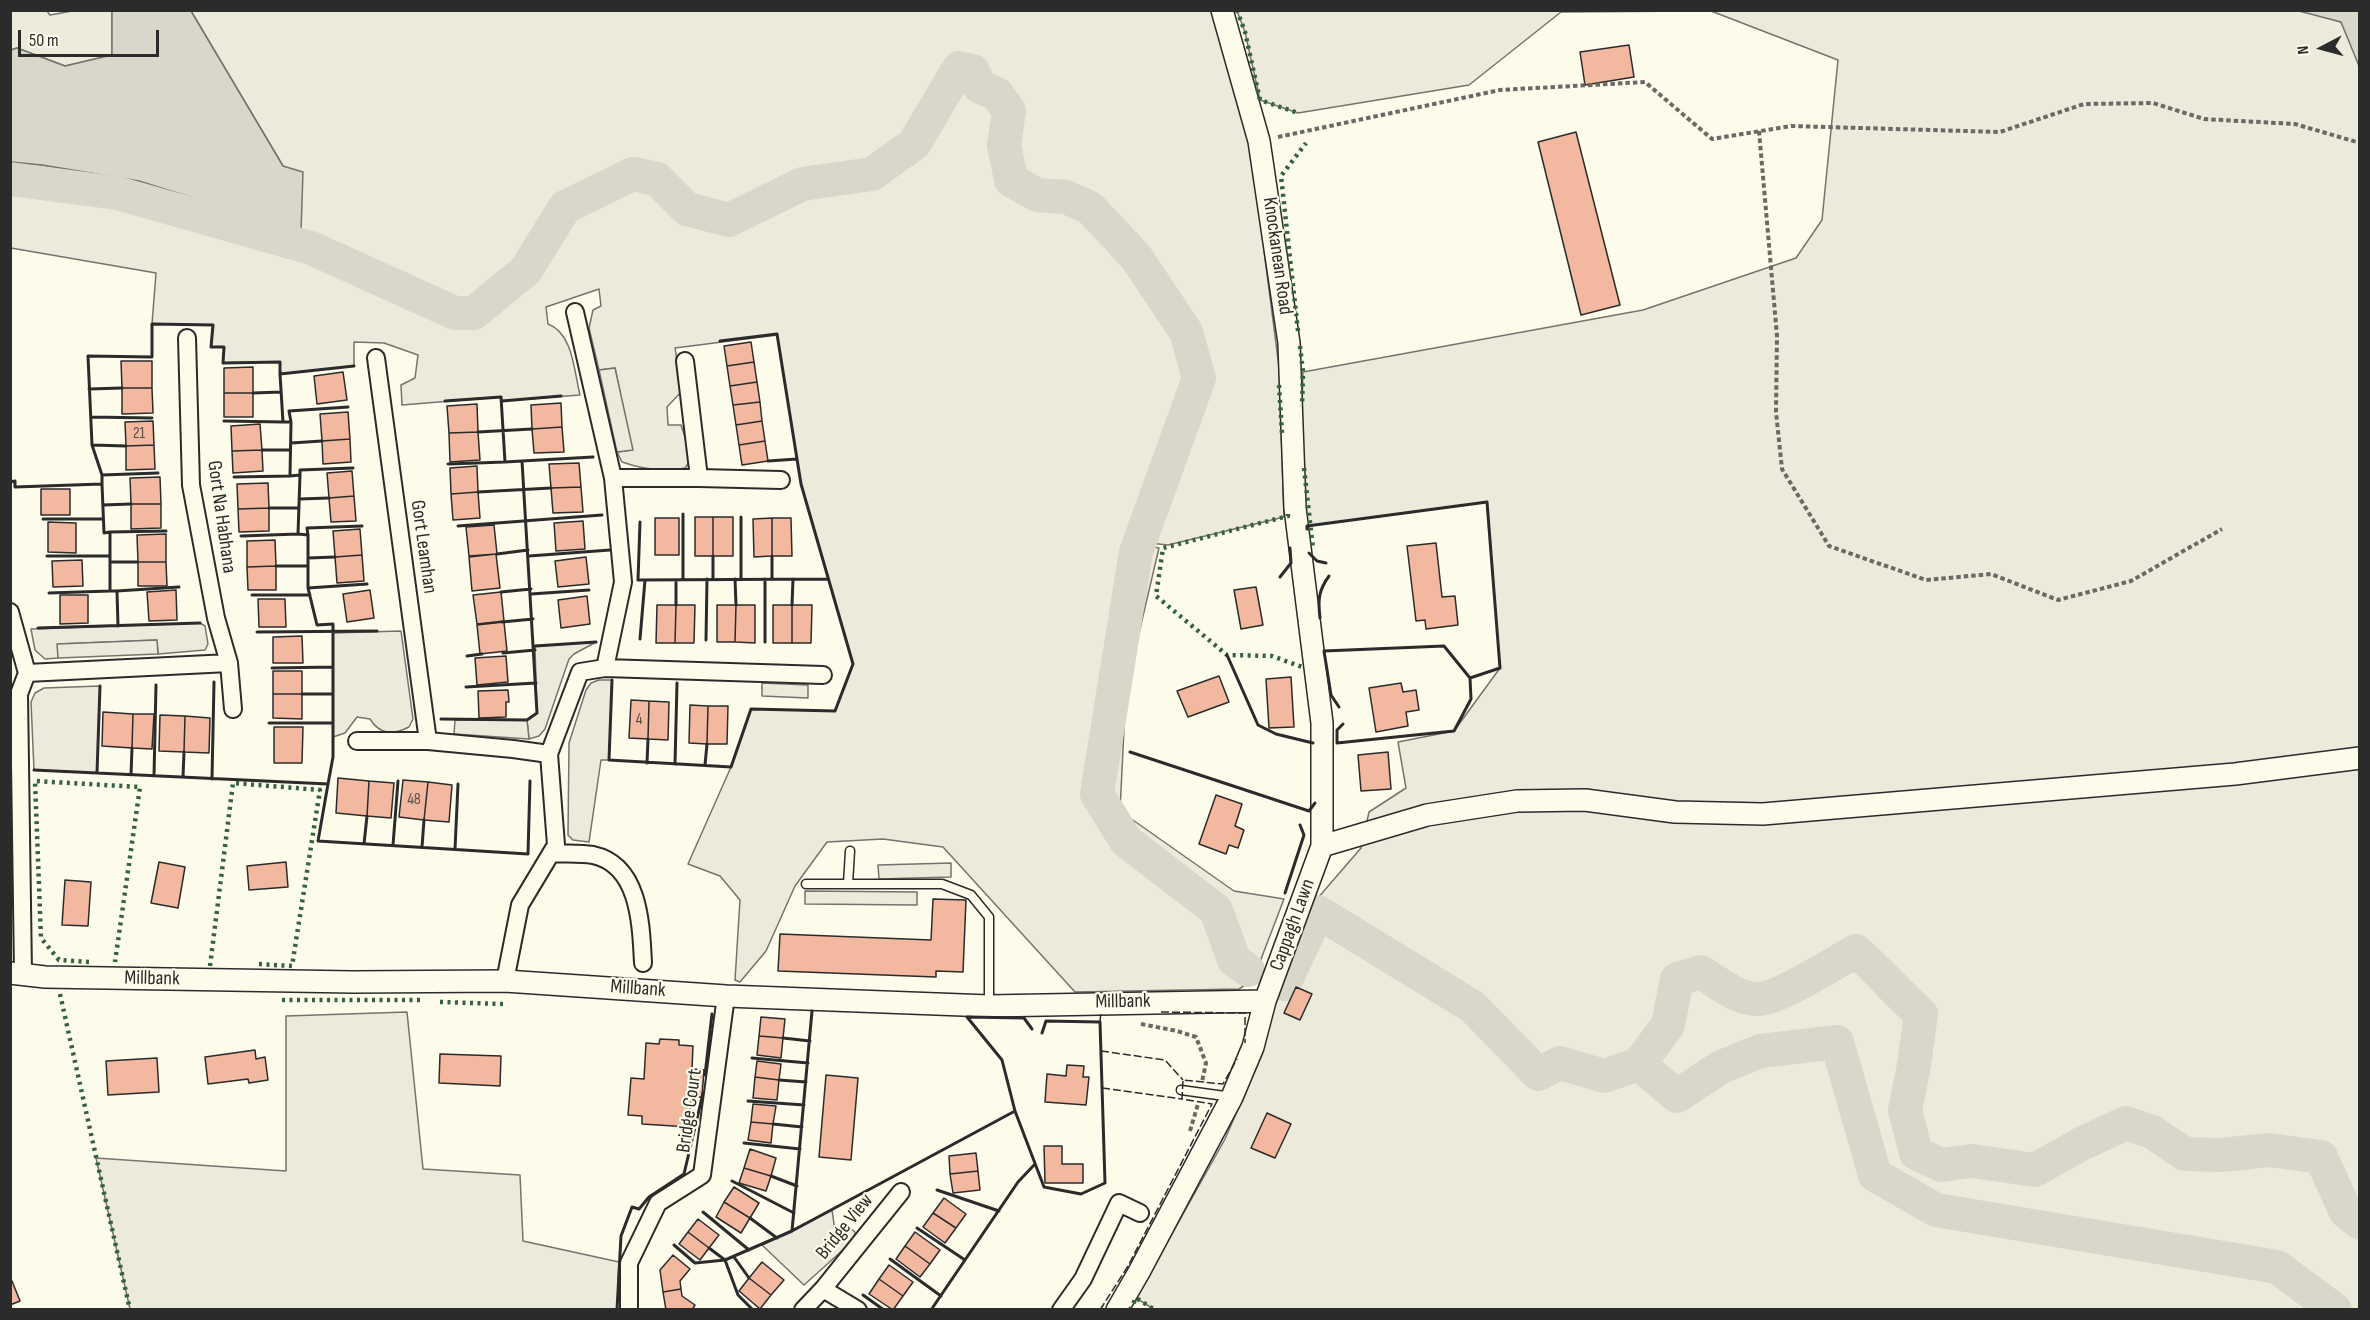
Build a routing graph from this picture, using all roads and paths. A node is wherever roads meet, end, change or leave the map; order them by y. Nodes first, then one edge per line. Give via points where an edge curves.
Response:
1 (1222, 10) edge
2 (1759, 131) junction
3 (1259, 141) junction
4 (2360, 142) edge
5 (574, 312) dead end
6 (187, 338) dead end
7 (376, 358) dead end
8 (685, 362) dead end
9 (613, 478) junction
10 (699, 478) junction
11 (781, 480) dead end
12 (1295, 508) joint
13 (2222, 529) dead end
14 (10, 612) edge
15 (229, 663) junction
16 (605, 668) junction
17 (27, 673) junction
18 (823, 675) dead end
19 (233, 709) dead end
20 (15, 718) edge
21 (357, 741) dead end
22 (428, 741) junction
23 (549, 754) junction
24 (2360, 758) edge
25 (1322, 846) junction
26 (850, 851) dead end
27 (551, 853) junction
28 (848, 884) junction
29 (806, 885) dead end
30 (643, 963) dead end
31 (17, 973) edge
32 (505, 981) junction
33 (726, 996) junction
34 (1265, 1000) junction
35 (989, 1005) junction
36 (1181, 1090) dead end
37 (1232, 1097) junction
38 (901, 1192) dead end
39 (1140, 1213) dead end
40 (823, 1288) junction
41 (629, 1310) edge
42 (803, 1310) edge
43 (858, 1310) edge
44 (1061, 1310) edge
45 (1117, 1310) edge

1 - 3 street, Knockanean Road
2 - 3 path via 1712,139 1645,82 1500,90
2 - 4 path via 1801,126 2000,132 2084,104 2153,103 2204,119 2295,124
2 - 13 path via 1777,336 1776,412 1782,469 1829,546 1926,580 1991,574 2058,600 2131,581
3 - 12 street, Knockanean Road via 1290,343
5 - 9 street
6 - 15 street, Gort Na Habhana via 191,485 216,618
7 - 22 street, Gort Leamhan
8 - 10 street
9 - 10 street
9 - 16 street via 622,582
10 - 11 street
12 - 25 street, Cappagh Lawn via 1322,723
14 - 17 street
15 - 17 street
15 - 19 street, Gort Na Habhana
16 - 18 street
16 - 23 street via 580,672
17 - 20 street
20 - 31 street
21 - 22 street
22 - 23 street
23 - 27 street via 556,845
24 - 25 street via 2235,774 1763,814 1675,812 1586,800 1517,801 1427,815
25 - 34 street, Cappagh Lawn
26 - 28 lane
27 - 30 street via 593,855 612,863 626,877 641,929
27 - 32 street via 520,906
28 - 29 lane
28 - 35 lane via 942,884 971,895 989,917
31 - 32 street, Millbank via 45,977
32 - 33 street, Millbank
33 - 35 street, Millbank
33 - 41 street, Bridge Court via 702,1175 658,1203 628,1263
34 - 35 street, Millbank
34 - 37 street, Cappagh Lawn via 1253,1047
36 - 37 lane
37 - 45 street, Cappagh Lawn
38 - 40 street, Bridge View
39 - 44 street via 1119,1203 1083,1279
40 - 42 street, Bridge View
40 - 43 street, Bridge View

